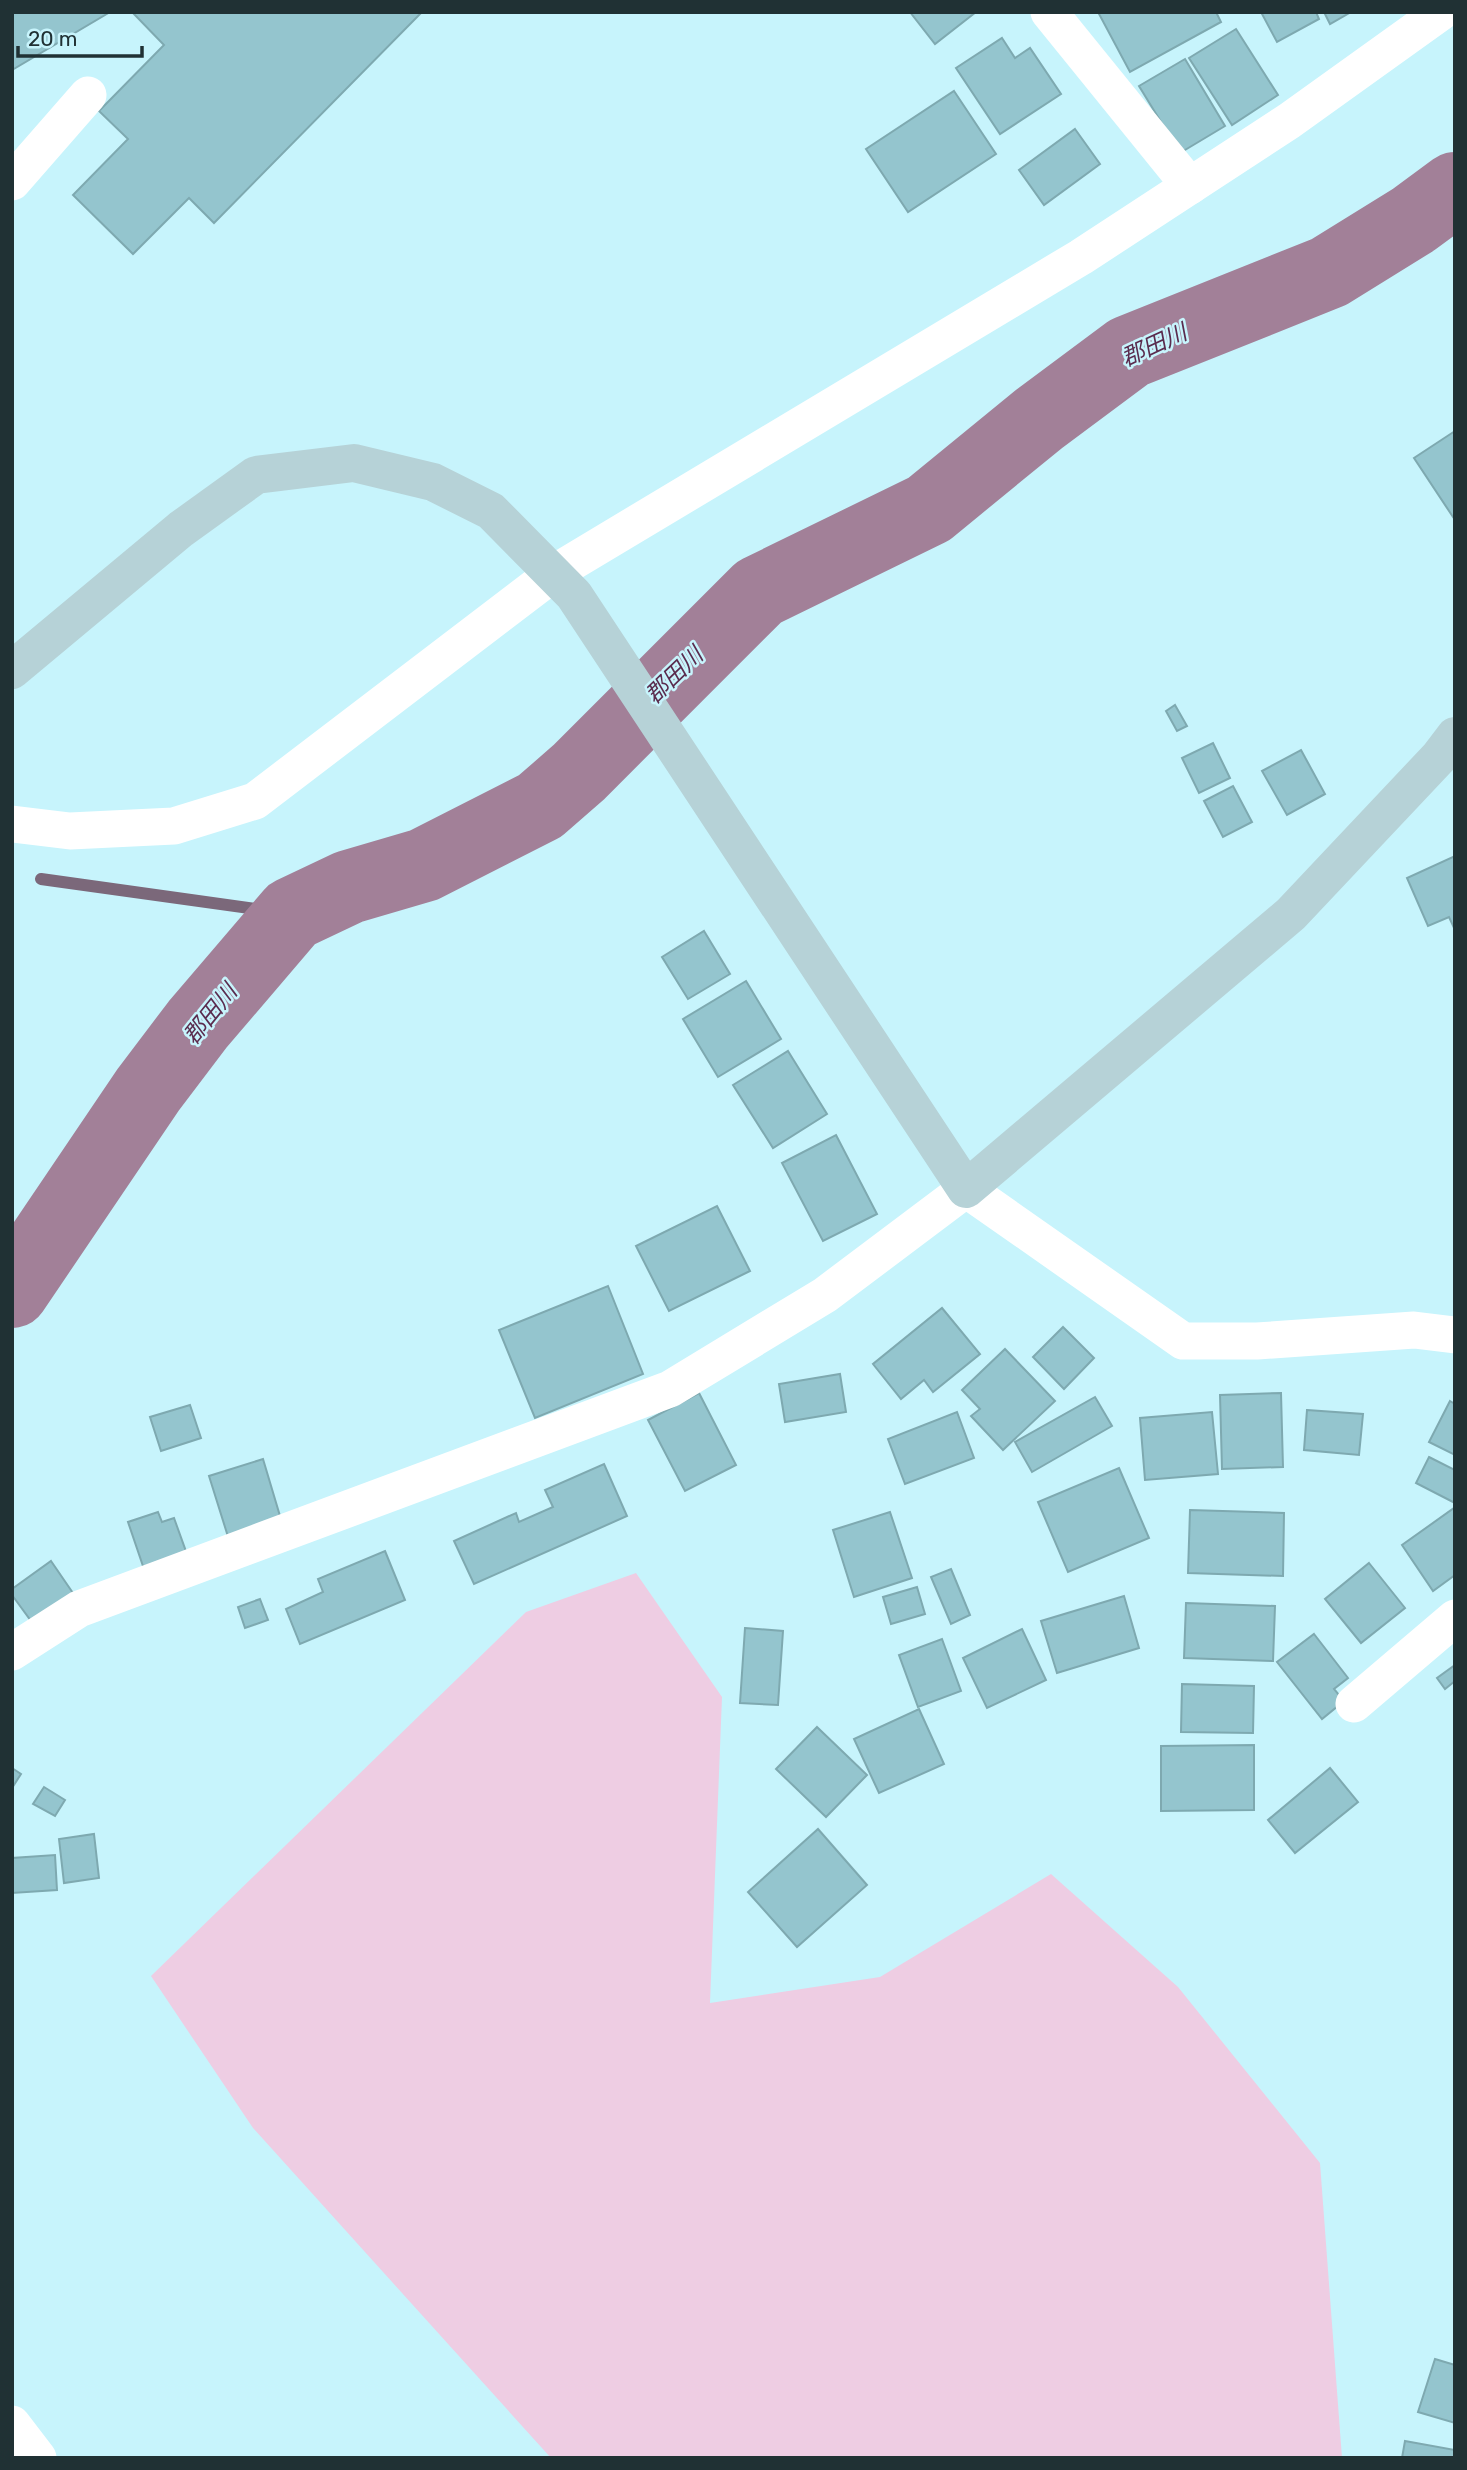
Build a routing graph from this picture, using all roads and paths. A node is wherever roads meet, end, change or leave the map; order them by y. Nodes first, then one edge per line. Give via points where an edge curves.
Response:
1 (1049, 12) edge
2 (1441, 12) edge
3 (88, 95) dead end
4 (12, 182) edge
5 (1190, 186) junction
6 (564, 584) junction
7 (12, 670) edge
8 (1455, 736) edge
9 (12, 824) edge
10 (966, 1189) junction
11 (1455, 1335) edge
12 (1455, 1618) edge
13 (12, 1652) edge
14 (1354, 1704) dead end
15 (12, 2424) edge
16 (38, 2458) edge

1 - 5 street
2 - 5 street
3 - 4 street
5 - 6 street
6 - 7 street via 491,511 433,482 354,463 256,475 181,529
6 - 9 street via 255,801 174,826 70,831
6 - 10 street
8 - 10 street via 1291,914
10 - 11 street via 1183,1341 1414,1331
10 - 13 street via 825,1294 670,1389 79,1609
12 - 14 street
15 - 16 street

